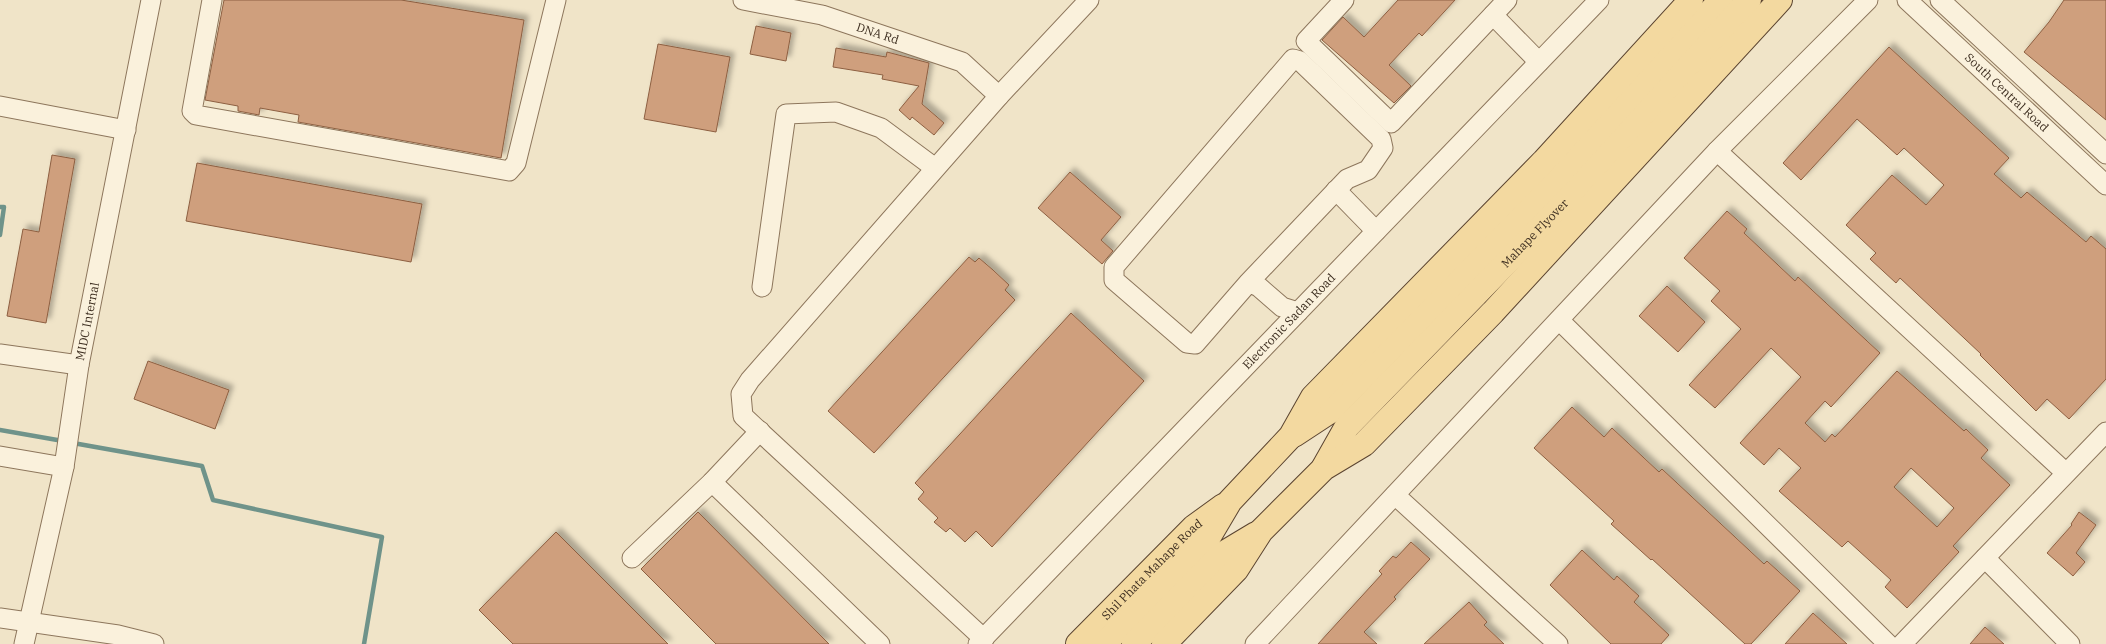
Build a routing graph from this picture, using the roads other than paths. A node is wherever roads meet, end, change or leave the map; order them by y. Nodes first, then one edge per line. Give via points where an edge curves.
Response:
1 (151, 0) edge
2 (212, 0) edge
3 (556, 0) edge
4 (743, 0) edge
5 (1089, 0) edge
6 (1344, 0) edge
7 (1507, 0) edge
8 (1599, 0) edge
9 (1691, 0) edge
10 (1721, 0) edge
11 (1749, 0) edge
12 (1780, 0) edge
13 (1868, 0) edge
14 (1907, 0) edge
15 (1940, 0) edge
16 (824, 7) edge
17 (1493, 15) junction
18 (1987, 44) junction
19 (1971, 59) junction
20 (1539, 62) junction
21 (999, 96) junction
22 (0, 106) edge
23 (2061, 112) junction
24 (2045, 128) junction
25 (126, 130) junction
26 (1717, 151) junction
27 (2106, 154) edge
28 (935, 168) junction
29 (2106, 185) edge
30 (1336, 190) junction
31 (1376, 231) junction
32 (1250, 282) junction
33 (762, 287) dead end
34 (1298, 312) junction
35 (1559, 320) junction
36 (4, 354) edge
37 (79, 365) junction
38 (760, 432) junction
39 (2106, 432) edge
40 (1291, 436) junction
41 (0, 456) edge
42 (64, 467) junction
43 (1324, 468) junction
44 (2066, 473) junction
45 (712, 482) junction
46 (1395, 495) junction
47 (1230, 501) junction
48 (1261, 531) junction
49 (1214, 547) junction
50 (632, 558) dead end
51 (1985, 558) junction
52 (0, 618) edge
53 (28, 623) junction
54 (981, 642) edge
55 (24, 644) edge
56 (154, 644) edge
57 (880, 644) edge
58 (1078, 644) edge
59 (1104, 644) edge
60 (1134, 644) edge
61 (1164, 644) edge
62 (1255, 644) edge
63 (1558, 644) edge
64 (1888, 644) edge
65 (1902, 644) edge
66 (2070, 644) edge

1 - 25 street, MIDC Internal
2 - 3 street via 192,110 196,115 509,171 516,163
4 - 16 street, DNA Rd
5 - 21 street
6 - 17 street via 1306,41 1391,123
7 - 17 street
8 - 20 street, Electronic Sadan Road
9 - 40 main road via 1544,161 1314,397
10 - 40 main road, Mahape Flyover via 1560,175 1329,412
11 - 43 main road, Mahape Flyover via 1578,189 1346,428
12 - 43 main road via 1493,312 1364,444
13 - 26 street
14 - 19 street, South Central Road
15 - 18 street, South Central Road
16 - 21 street, DNA Rd via 962,62
17 - 20 street
18 - 19 street
18 - 23 street, South Central Road
19 - 24 street, South Central Road
20 - 31 street, Electronic Sadan Road
21 - 28 street
22 - 25 street
23 - 24 street
23 - 27 street, South Central Road
24 - 29 street, South Central Road
25 - 37 street, MIDC Internal
26 - 35 street
26 - 44 street
28 - 33 street via 882,128 836,112 786,114
28 - 38 street via 750,380 741,394 743,416
30 - 31 street
30 - 32 street
30 - 32 street via 1347,179 1368,170 1383,148 1381,139 1300,61 1293,60 1114,267 1114,280 1187,343 1195,344
31 - 34 street, Electronic Sadan Road
32 - 34 street via 1282,307
34 - 54 street, Electronic Sadan Road
35 - 46 street
35 - 64 street
36 - 37 street
37 - 42 street, MIDC Internal
38 - 45 street
38 - 54 street
39 - 44 street
40 - 47 main road
41 - 42 street
42 - 53 street, MIDC Internal
43 - 48 main road
44 - 51 street
45 - 50 street
45 - 57 street
46 - 62 street
46 - 63 street
47 - 49 main road
47 - 58 main road, Shil Phata Mahape Road via 1194,527
48 - 49 main road
48 - 61 main road via 1236,570
49 - 59 main road
49 - 60 main road
51 - 65 street
51 - 66 street
52 - 53 street
53 - 55 street, MIDC Internal
53 - 56 street via 118,635

